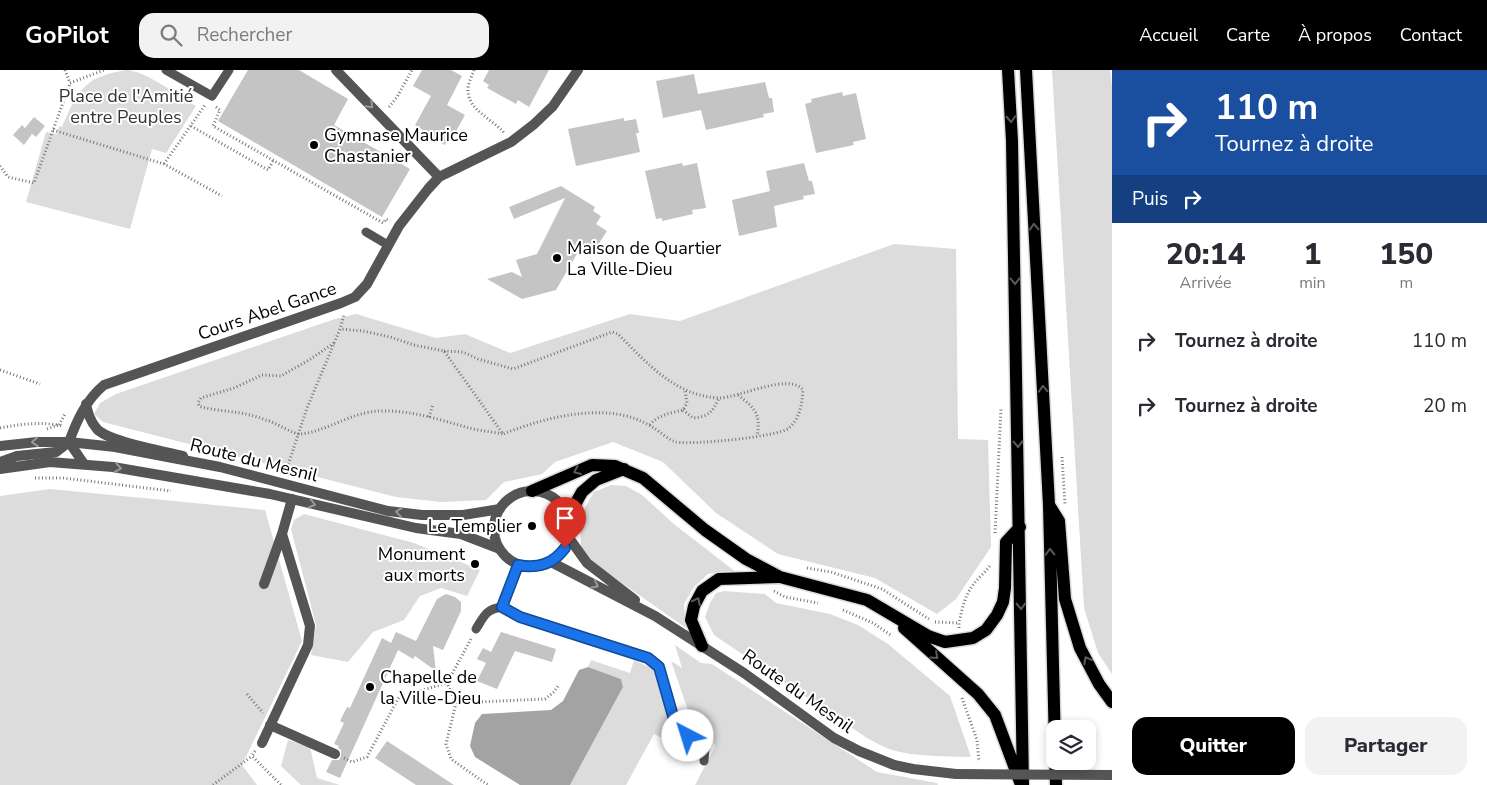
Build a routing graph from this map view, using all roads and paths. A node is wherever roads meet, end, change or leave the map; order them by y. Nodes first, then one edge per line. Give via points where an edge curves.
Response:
1 (65, 70) edge
2 (104, 70) edge
3 (166, 70) edge
4 (229, 70) edge
5 (336, 70) edge
6 (412, 70) edge
7 (474, 70) edge
8 (578, 70) edge
9 (1008, 70) edge
10 (1026, 70) edge
11 (70, 83) junction
12 (210, 99) junction
13 (381, 116) junction
14 (191, 126) junction
15 (53, 130) junction
16 (511, 142) junction
17 (273, 160) junction
18 (164, 164) junction
19 (0, 166) edge
20 (439, 177) junction
21 (222, 196) dead end
22 (383, 223) dead end
23 (366, 232) dead end
24 (388, 245) junction
25 (341, 303) junction
26 (340, 329) junction
27 (334, 343) junction
28 (444, 351) junction
29 (0, 370) edge
30 (40, 384) dead end
31 (685, 390) junction
32 (738, 396) junction
33 (719, 398) junction
34 (1002, 402) dead end
35 (86, 404) junction
36 (433, 404) dead end
37 (683, 410) junction
38 (429, 417) junction
39 (59, 425) dead end
40 (650, 425) junction
41 (0, 428) edge
42 (298, 434) junction
43 (503, 434) junction
44 (757, 436) junction
45 (69, 442) junction
46 (0, 446) edge
47 (1062, 452) dead end
48 (0, 462) edge
49 (84, 464) junction
50 (220, 466) junction
51 (0, 469) edge
52 (624, 469) junction
53 (285, 474) dead end
54 (27, 479) dead end
55 (532, 491) junction
56 (179, 492) dead end
57 (292, 499) junction
58 (1049, 505) junction
59 (500, 509) junction
60 (1066, 511) dead end
61 (568, 516) junction
62 (1020, 527) junction
63 (282, 534) junction
64 (569, 538) junction
65 (995, 538) dead end
66 (500, 549) junction
67 (994, 556) dead end
68 (551, 562) junction
69 (518, 565) junction
70 (780, 577) junction
71 (758, 578) junction
72 (264, 584) dead end
73 (826, 605) dead end
74 (502, 607) junction
75 (836, 608) dead end
76 (886, 611) junction
77 (655, 616) junction
78 (476, 629) joint
79 (960, 632) dead end
80 (894, 638) dead end
81 (702, 646) junction
82 (447, 683) junction
83 (558, 686) dead end
84 (959, 690) dead end
85 (247, 694) dead end
86 (1112, 702) edge
87 (456, 703) junction
88 (270, 725) junction
89 (677, 730) junction
90 (262, 743) joint
91 (671, 743) dead end
92 (335, 754) joint
93 (252, 756) junction
94 (704, 761) dead end
95 (980, 768) dead end
96 (1112, 775) edge
97 (213, 785) edge
98 (281, 785) edge
99 (488, 785) edge
100 (1022, 785) edge
101 (1056, 785) edge

1 - 11 path
2 - 11 path
3 - 12 lane
4 - 12 lane
5 -> 13 street
6 - 13 path via 397,97
7 - 16 path via 468,89 473,106 499,126
8 - 16 street, Cours Abel Gance via 553,106
9 -> 62 main road
58 -> 10 main road
11 - 15 path
12 - 14 path
12 - 17 path via 220,110 213,126
13 - 20 street
14 - 17 path via 268,170
14 - 18 path
15 - 18 path
15 - 19 path via 34,183 8,177
16 - 20 street, Cours Abel Gance
17 - 22 path
18 - 21 path
20 - 24 street, Cours Abel Gance
23 - 24 lane
24 - 25 street, Cours Abel Gance via 367,284 355,297
25 - 26 path via 345,312
25 - 35 street, Cours Abel Gance via 104,385
26 - 27 path
26 - 28 path via 363,331
27 - 42 path
27 - 42 path via 281,376 262,375 201,398 198,403 205,408 277,423
28 - 31 path via 462,352 513,369 612,332 618,334 658,374
28 - 43 path
29 - 30 path
31 - 33 path
31 - 37 path
32 - 33 path
32 - 44 path via 757,413 760,422
32 - 44 path via 777,385 793,384 803,390 796,421 787,430
33 - 37 path via 708,415 693,418
34 - 65 path
35 - 45 street, Cours Abel Gance
35 - 50 street via 90,419 98,430 117,440
36 - 38 path
37 - 40 path via 654,420
38 - 42 path via 378,410
38 - 43 path
39 - 41 path via 30,423
40 - 43 path via 626,415 572,415 534,422
40 - 44 path via 676,442 724,442
42 - 53 path
45 -> 46 street, Route du Mesnil
45 - 48 street via 56,452 17,456
45 - 49 street
45 - 50 street, Route du Mesnil via 115,446
47 - 60 path
49 - 51 street, Route du Mesnil via 50,462
49 -> 57 street, Route du Mesnil
59 -> 50 street, Route du Mesnil via 463,515 388,511
52 -> 55 main road via 592,465
52 - 61 main road via 596,480 582,492
52 - 70 main road via 643,478 729,548
54 - 56 path via 63,478
55 - 59 street via 515,496
55 - 61 street via 554,498
57 - 63 street, Route du Mesnil
57 -> 66 street, Route du Mesnil via 407,526 461,534
86 -> 58 main road via 1080,648 1065,599 1059,521
101 -> 58 main road
59 - 66 street via 494,529
61 - 64 street
62 - 76 main road via 1006,542 1003,602 986,630 973,638 945,642 928,636
62 -> 100 main road
63 - 72 street, Route du Mesnil
63 - 88 street via 310,626 308,644
64 - 68 street via 559,556
64 - 77 street, Route du Mesnil via 587,563
66 - 69 street
67 - 79 path via 966,596
68 - 69 street via 530,567
68 -> 77 street, Route du Mesnil
69 - 74 lane
70 - 71 main road
70 - 76 main road via 867,600
71 - 73 path via 785,597
81 -> 71 main road via 692,620 694,606 702,591 719,579
74 - 78 lane via 492,608
74 - 89 lane via 520,617 648,658 659,667
75 - 80 path via 873,623
76 -> 100 main road via 978,694 995,715
77 - 81 street, Route du Mesnil
78 - 82 path
81 - 96 street, Route du Mesnil, bridge via 834,738 894,765 956,774
82 - 87 path
82 - 92 path via 399,697 367,757 352,762
83 - 87 path via 544,699
84 - 95 path via 977,740
85 - 88 path
87 - 99 path via 446,744 451,759
88 - 90 street
88 - 92 street
89 - 91 lane
89 - 94 lane via 700,741 705,748
90 - 93 path
93 - 97 path
93 - 98 path

